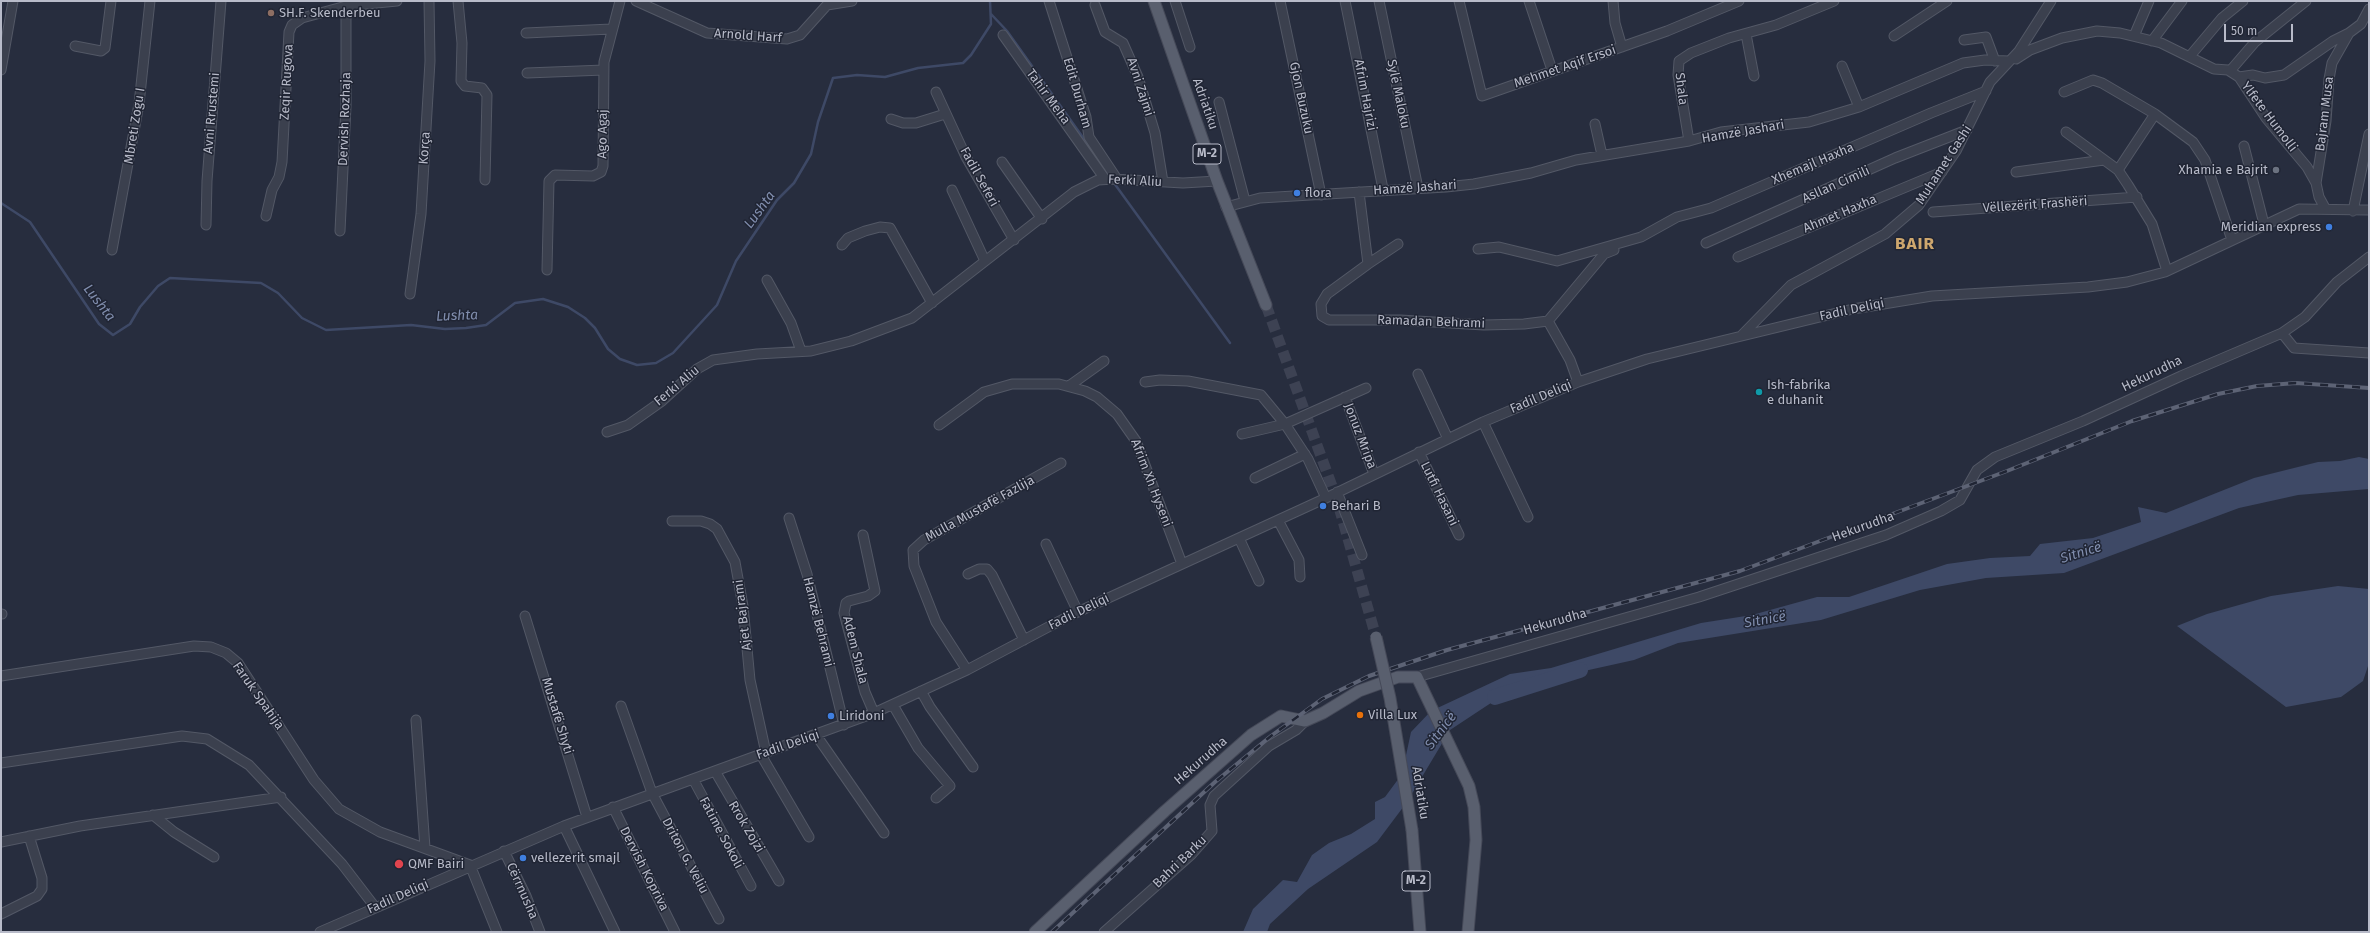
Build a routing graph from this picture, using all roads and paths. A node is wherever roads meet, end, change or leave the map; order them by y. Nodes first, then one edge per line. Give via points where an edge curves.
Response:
1 (13, 1) edge
2 (111, 1) edge
3 (150, 1) edge
4 (221, 1) edge
5 (397, 1) edge
6 (429, 1) edge
7 (458, 1) edge
8 (620, 1) edge
9 (636, 1) edge
10 (852, 1) edge
11 (1049, 1) edge
12 (1154, 1) edge
13 (1175, 1) edge
14 (1280, 1) edge
15 (1345, 1) edge
16 (1378, 1) edge
17 (1459, 1) edge
18 (1529, 1) edge
19 (1613, 1) edge
20 (1739, 1) edge
21 (1834, 1) edge
22 (1947, 1) edge
23 (2051, 1) edge
24 (2148, 1) edge
25 (2182, 1) edge
26 (2243, 1) edge
27 (2306, 1) edge
28 (367, 2) edge
29 (1096, 5) dead end
30 (346, 6) junction
31 (2369, 9) edge
32 (611, 29) junction
33 (526, 33) dead end
34 (2350, 33) junction
35 (1746, 34) junction
36 (1003, 35) dead end
37 (1894, 36) dead end
38 (2134, 36) junction
39 (1964, 40) dead end
40 (2152, 41) junction
41 (75, 46) dead end
42 (1190, 47) dead end
43 (1622, 47) junction
44 (2190, 56) junction
45 (1995, 61) junction
46 (2007, 63) junction
47 (1842, 66) dead end
48 (1, 70) edge
49 (604, 70) junction
50 (1552, 70) junction
51 (2230, 71) junction
52 (528, 73) dead end
53 (1754, 76) dead end
54 (2239, 77) junction
55 (1986, 91) junction
56 (936, 92) dead end
57 (2064, 92) dead end
58 (1219, 102) dead end
59 (1859, 107) junction
60 (945, 114) junction
61 (2155, 114) junction
62 (891, 119) dead end
63 (1595, 124) dead end
64 (1967, 130) junction
65 (2066, 132) dead end
66 (2369, 134) edge
67 (1689, 141) junction
68 (2244, 146) dead end
69 (1602, 155) junction
70 (2104, 160) junction
71 (1002, 162) dead end
72 (2118, 170) junction
73 (1942, 172) junction
74 (2016, 172) dead end
75 (1111, 179) junction
76 (485, 180) dead end
77 (1217, 181) junction
78 (1163, 182) junction
79 (2316, 183) junction
80 (1418, 188) junction
81 (1383, 189) junction
82 (952, 190) dead end
83 (1359, 192) junction
84 (1320, 195) junction
85 (2137, 197) junction
86 (1245, 201) junction
87 (1226, 206) junction
88 (2325, 208) junction
89 (2369, 210) edge
90 (2353, 211) junction
91 (1933, 212) dead end
92 (266, 216) dead end
93 (1042, 219) junction
94 (2264, 224) junction
95 (206, 225) dead end
96 (340, 231) dead end
97 (1641, 237) junction
98 (1014, 240) junction
99 (2232, 240) junction
100 (1706, 243) dead end
101 (1398, 244) dead end
102 (842, 245) dead end
103 (1478, 249) dead end
104 (112, 250) dead end
105 (1738, 257) dead end
106 (2369, 257) edge
107 (986, 261) junction
108 (1368, 264) junction
109 (547, 270) dead end
110 (2167, 271) junction
111 (767, 280) dead end
112 (410, 294) dead end
113 (932, 303) junction
114 (1266, 305) tunnel mouth
115 (1548, 321) junction
116 (2282, 333) junction
117 (1742, 336) junction
118 (801, 352) junction
119 (2369, 353) edge
120 (1104, 361) dead end
121 (1418, 374) dead end
122 (1145, 382) dead end
123 (1578, 382) junction
124 (1069, 386) junction
125 (1366, 388) dead end
126 (1345, 397) junction
127 (1484, 422) junction
128 (1285, 424) junction
129 (938, 425) dead end
130 (607, 432) dead end
131 (1242, 434) dead end
132 (1448, 439) junction
133 (1419, 452) junction
134 (1305, 454) junction
135 (1061, 463) dead end
136 (1374, 474) junction
137 (1255, 478) dead end
138 (1337, 492) junction
139 (1326, 498) junction
140 (1528, 517) dead end
141 (789, 518) dead end
142 (1278, 520) junction
143 (672, 521) dead end
144 (863, 535) dead end
145 (1458, 535) dead end
146 (1239, 538) junction
147 (1046, 544) dead end
148 (1362, 555) dead end
149 (1182, 564) junction
150 (968, 574) dead end
151 (1300, 577) dead end
152 (1259, 581) dead end
153 (1078, 612) junction
154 (525, 616) dead end
155 (1376, 637) tunnel mouth
156 (1024, 640) junction
157 (967, 670) junction
158 (1, 676) edge
159 (1417, 676) junction
160 (921, 691) junction
161 (893, 705) junction
162 (621, 706) dead end
163 (874, 713) junction
164 (416, 720) dead end
165 (1305, 721) junction
166 (844, 726) junction
167 (816, 735) junction
168 (764, 754) junction
169 (1, 763) edge
170 (973, 767) dead end
171 (715, 771) junction
172 (693, 779) junction
173 (652, 793) junction
174 (281, 798) junction
175 (936, 798) dead end
176 (613, 807) junction
177 (153, 815) junction
178 (587, 817) junction
179 (564, 826) junction
180 (884, 833) dead end
181 (29, 836) junction
182 (809, 837) dead end
183 (1, 842) edge
184 (425, 848) junction
185 (504, 851) junction
186 (214, 857) dead end
187 (470, 865) junction
188 (779, 881) dead end
189 (751, 886) dead end
190 (375, 907) junction
191 (1, 914) edge
192 (719, 920) dead end
193 (320, 932) edge
194 (497, 932) edge
195 (540, 932) edge
196 (616, 932) edge
197 (675, 932) edge
198 (1035, 932) edge
199 (1104, 932) edge
200 (1420, 932) edge
201 (1468, 932) edge

1 - 48 street
2 - 41 street via 105,48 101,51
3 - 104 street, Mbreti Zogu I via 139,104
4 - 95 street, Avni Rrustemi
5 - 28 street
6 - 112 street, Korça via 430,61 421,214
7 - 76 street via 461,23 461,81 465,86 482,88 487,95
8 - 32 street, Ago Agaj
9 - 10 street, Arnold Harf via 706,33 787,39 800,35 827,5
11 - 75 street, Edit Durham via 1086,117 1089,137
12 - 77 main road, Adriatiku / M-2
13 - 42 street
14 - 84 street, Gjon Buzuku
15 - 81 street, Afrim Hajrizi
16 - 80 street, Sylë Maloku
17 - 50 street, Mehmet Aqif Ersoi via 1482,96
18 - 50 street
19 - 43 street via 1615,23
20 - 43 street, Mehmet Aqif Ersoi
21 - 35 street, Shala via 1790,20
22 - 37 street
23 - 46 street, Muhamet Gashi via 2030,36
24 - 38 street
25 - 40 street
26 - 44 street via 2222,18
27 - 51 street via 2255,42
28 - 30 street, Zeqir Rugova
29 - 78 street, Avni Zajmi via 1105,32 1123,43 1138,77 1154,133
30 - 92 street, Zeqir Rugova via 302,18 292,25 289,32 282,162 280,177 272,190
30 - 96 street, Dervish Rozhaja via 346,106
31 - 34 street, Bajram Musa via 2361,24
32 - 33 street
32 - 49 street, Ago Agaj
34 - 54 street via 2333,41 2284,75 2265,78 2253,75
34 - 79 street, Bajram Musa via 2332,63 2328,79 2328,112
35 - 53 street
35 - 67 street, Shala via 1691,54 1679,61 1678,75
36 - 75 street, Tahir Meha
38 - 40 street, Ylfete Humolli
38 - 46 street, Ylfete Humolli via 2097,31 2081,33 2030,50
39 - 45 street via 1986,37
40 - 44 street, Ylfete Humolli
43 - 50 street, Mehmet Aqif Ersoi
44 - 51 street, Ylfete Humolli via 2214,69
45 - 46 street, Hamzë Jashari
45 - 59 street, Hamzë Jashari via 1963,63
46 - 55 street, Muhamet Gashi via 1990,82
47 - 59 street
49 - 52 street
49 - 109 street, Ago Agaj via 603,166 601,172 593,176 551,176 548,187
51 - 54 street, Ylfete Humolli
54 - 79 street, Ylfete Humolli via 2266,118 2307,167
55 - 64 street, Muhamet Gashi
55 - 97 street, Xhemajl Haxha via 1931,112 1711,208 1677,218
56 - 60 street, Fadil Seferi
57 - 61 street via 2093,80
58 - 86 street
59 - 67 street, Hamzë Jashari via 1809,122 1722,132
60 - 62 street via 916,123 903,123
60 - 98 street, Fadil Seferi
61 - 72 street
61 - 99 street via 2193,142 2205,160
63 - 69 street
64 - 73 street, Muhamet Gashi
64 - 100 street, Asllan Cimili via 1896,158
65 - 70 street
66 - 90 street
67 - 69 street, Hamzë Jashari
68 - 94 street
69 - 80 street, Hamzë Jashari via 1474,184
70 - 72 street
70 - 74 street
71 - 93 street
72 - 85 street
73 - 105 street, Ahmet Haxha
73 - 117 street, Muhamet Gashi via 1912,212 1885,234 1791,285
75 - 78 street, Ferki Aliu
75 - 93 street, Ferki Aliu via 1074,192
77 - 78 street, Ferki Aliu
77 - 87 main road, Adriatiku / M-2
79 - 88 street, Ylfete Humolli via 2318,197
80 - 81 street, Hamzë Jashari
81 - 83 street, Hamzë Jashari
82 - 107 street
83 - 84 street, Hamzë Jashari
83 - 108 street
84 - 86 street, Hamzë Jashari
85 - 91 street, Vëllezërit Frashëri
85 - 110 street via 2152,224
86 - 87 street, Hamzë Jashari
87 - 114 main road, Adriatiku / M-2
88 - 90 street, Fadil Deliqi
88 - 94 street, Fadil Deliqi via 2299,209
89 - 90 street, Fadil Deliqi
93 - 98 street, Ferki Aliu
94 - 99 street, Fadil Deliqi
97 - 103 street, Xhemajl Haxha via 1557,261 1499,247
97 - 115 street, Xhemajl Haxha via 1604,254
98 - 107 street, Ferki Aliu
99 - 110 street, Fadil Deliqi
101 - 108 street, Ramadan Behrami
102 - 113 street via 848,238 880,227 890,228
106 - 116 street, Hekurudha via 2337,282 2305,317
107 - 113 street, Ferki Aliu
108 - 115 street, Ramadan Behrami via 1327,294 1321,304 1322,316 1329,320 1400,320 1484,325
110 - 117 street, Fadil Deliqi via 2127,282 2088,287 1932,296 1854,309
111 - 118 street via 791,323
113 - 118 street, Ferki Aliu via 912,318 851,341
115 - 123 street via 1570,360
116 - 119 street via 2294,348
116 - 159 street, Hekurudha via 1995,457 1978,470 1960,500 1886,536 1699,597
117 - 123 street, Fadil Deliqi via 1647,359
118 - 130 street, Ferki Aliu via 713,360 691,373 662,401 628,425
120 - 124 street
121 - 132 street
122 - 128 street via 1188,381 1251,392 1261,395
123 - 127 street, Fadil Deliqi
124 - 129 street, Afrim Xh Hyseni via 1046,382 997,387 984,392
124 - 149 street, Afrim Xh Hyseni via 1085,391 1108,404 1131,432 1144,458
125 - 126 street, Jonuz Mripa
126 - 128 street, Jonuz Mripa
126 - 136 street, Jonuz Mripa
127 - 132 street, Fadil Deliqi
127 - 140 street
128 - 131 street, Jonuz Mripa
128 - 134 street
132 - 133 street, Fadil Deliqi
133 - 136 street, Fadil Deliqi
133 - 145 street, Lutfi Hasani
134 - 137 street
134 - 139 street via 1313,466
135 - 157 street, Mulla Mustafë Fazlija via 924,540 913,550 914,566 936,622
136 - 138 street, Fadil Deliqi
138 - 139 street, Fadil Deliqi
138 - 148 street
139 - 142 street, Fadil Deliqi
141 - 166 street, Hamzë Behrami via 811,589
142 - 146 street, Fadil Deliqi
142 - 151 street via 1299,560
143 - 168 street, Ajet Bajrami via 701,521 710,524 717,529 735,562 743,606 750,680
144 - 163 street, Adem Shala via 874,591 868,596 846,603 844,613 865,692
146 - 149 street, Fadil Deliqi
146 - 152 street
147 - 153 street
149 - 153 street, Fadil Deliqi
150 - 156 street via 979,569 987,569
153 - 156 street, Fadil Deliqi
154 - 178 street, Mustafë Shyti
155 - 200 main road, Adriatiku / M-2, bridge via 1390,698 1412,830
156 - 157 street, Fadil Deliqi
157 - 160 street, Fadil Deliqi
158 - 184 street, Faruk Spahija via 194,646 211,647 226,653 238,663 314,780 340,810 380,832
159 - 165 main road, Hekurudha via 1398,677 1359,691
159 - 201 main road via 1469,786 1474,807 1476,840
160 - 161 street, Fadil Deliqi
160 - 170 street
161 - 163 street, Fadil Deliqi
161 - 175 street via 918,748 950,786
162 - 173 street
163 - 166 street, Fadil Deliqi
164 - 184 street
165 - 198 main road, Hekurudha via 1281,716 1251,735
165 - 199 street, Bahri Barku via 1296,730 1269,746 1214,796 1210,805 1212,831 1191,855
166 - 167 street, Fadil Deliqi
167 - 168 street, Fadil Deliqi
167 - 180 street
168 - 171 street, Fadil Deliqi
168 - 182 street, Ajet Bajrami
169 - 174 street via 182,736 207,739 249,765
171 - 172 street, Fadil Deliqi
171 - 188 street, Rrok Zojzi
172 - 173 street, Fadil Deliqi
172 - 189 street, Fatime Sokoli
173 - 176 street, Fadil Deliqi
173 - 192 street, Driton G. Veliu
174 - 177 street
174 - 190 street via 342,864
176 - 178 street, Fadil Deliqi
176 - 197 street, Dervish Kopriva
177 - 181 street
177 - 186 street via 174,832
178 - 179 street, Fadil Deliqi
179 - 185 street, Fadil Deliqi
179 - 196 street
181 - 183 street
181 - 191 street via 42,878 42,889 37,896
184 - 187 street, Faruk Spahija
185 - 187 street, Fadil Deliqi
185 - 195 street, Cërrnusha
187 - 190 street, Fadil Deliqi
187 - 194 street
190 - 193 street, Fadil Deliqi

